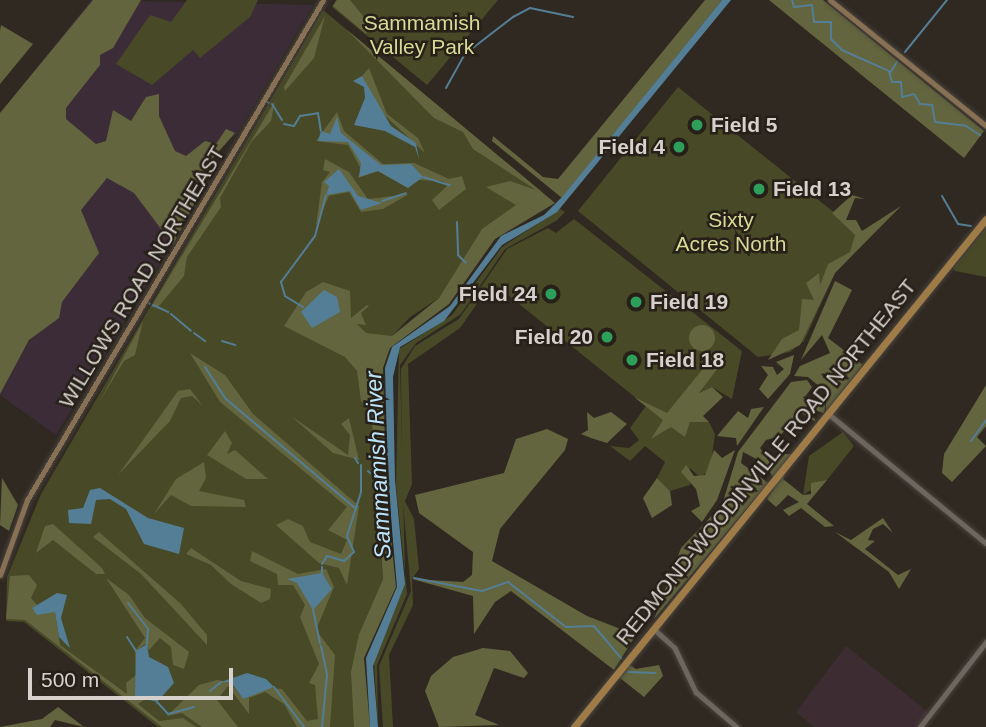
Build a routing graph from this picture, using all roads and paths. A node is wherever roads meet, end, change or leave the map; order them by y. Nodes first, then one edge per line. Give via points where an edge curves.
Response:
1 (323, 0) edge
2 (830, 0) edge
3 (986, 126) edge
4 (986, 219) edge
5 (830, 415) junction
6 (986, 543) edge
7 (0, 575) edge
8 (653, 628) junction
9 (986, 642) edge
10 (574, 727) edge
11 (737, 727) edge
12 (920, 727) edge

1 - 7 main road, WILLOWS ROAD NORTHEAST via 27,500
2 - 3 main road
4 - 5 main road, REDMOND-WOODINVILLE ROAD NORTHEAST
5 - 6 street
5 - 8 main road, REDMOND-WOODINVILLE ROAD NORTHEAST
8 - 10 main road, REDMOND-WOODINVILLE ROAD NORTHEAST
8 - 11 street via 675,648 696,692
9 - 12 street

